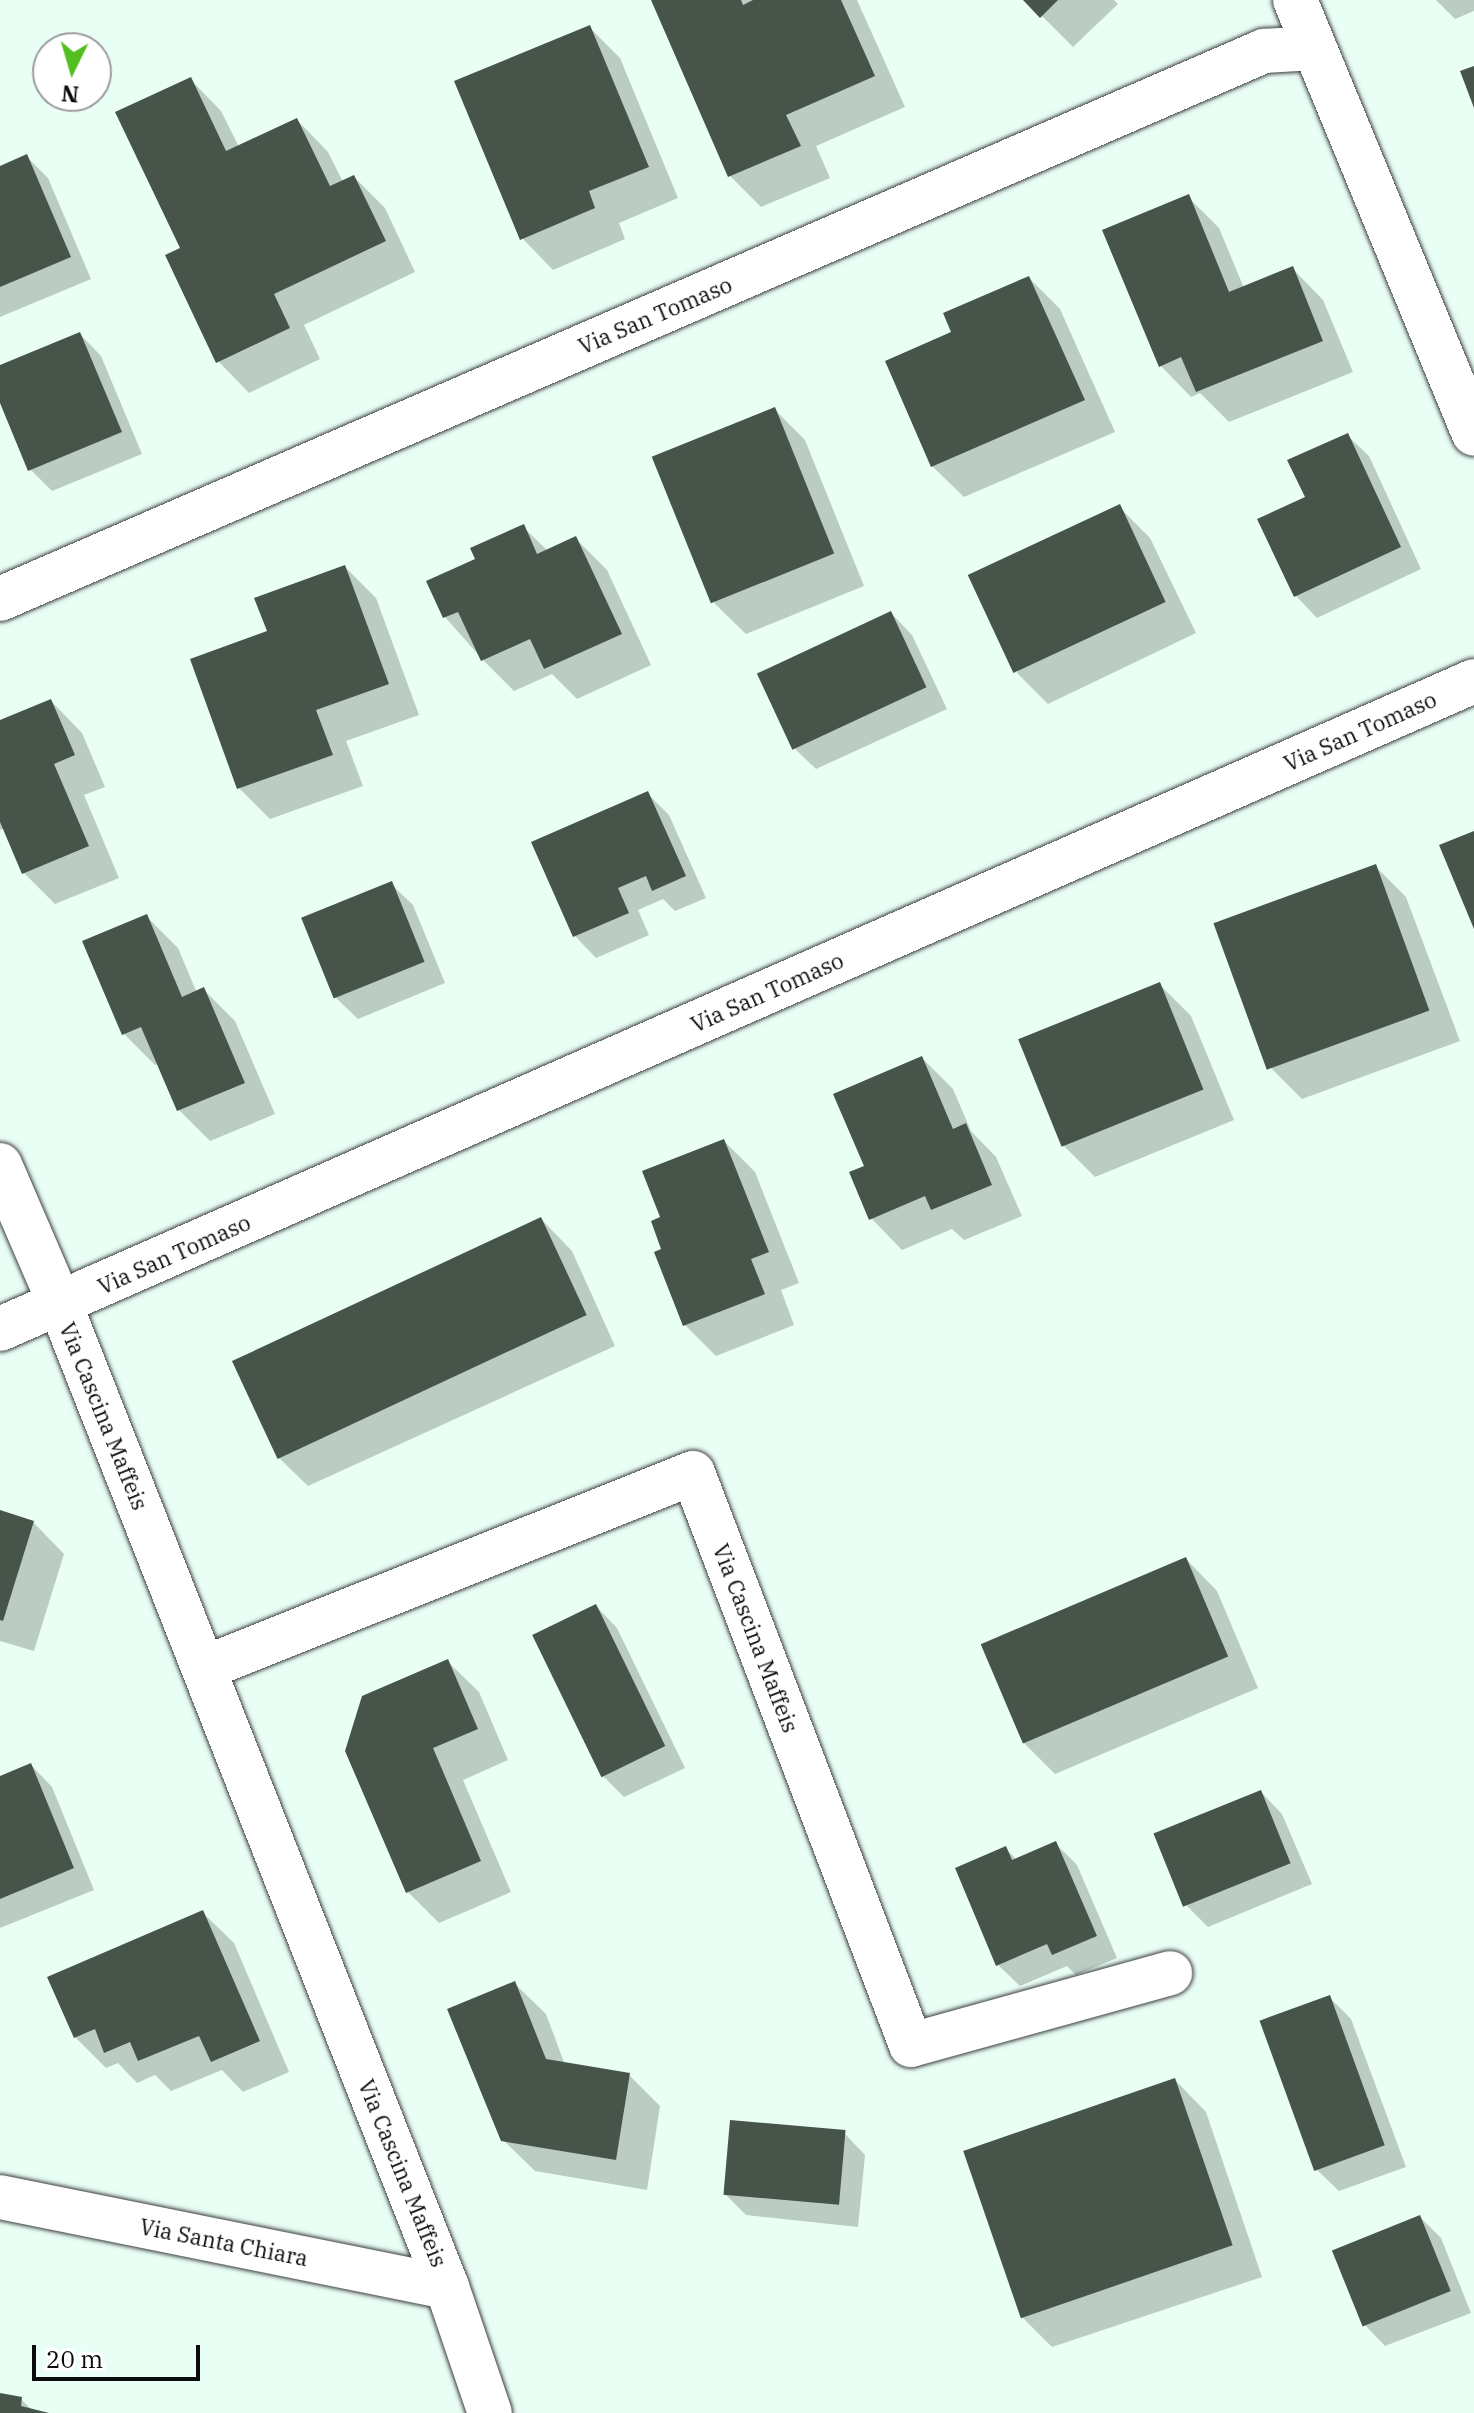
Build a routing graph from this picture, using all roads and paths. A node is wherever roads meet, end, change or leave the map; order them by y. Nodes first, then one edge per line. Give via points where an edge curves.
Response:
1 (1295, 0) edge
2 (1314, 48) junction
3 (1474, 434) edge
4 (0, 599) edge
5 (1474, 681) edge
6 (0, 1165) edge
7 (60, 1304) junction
8 (0, 1329) edge
9 (204, 1668) junction
10 (1170, 1973) dead end
11 (0, 2197) edge
12 (447, 2287) junction
13 (490, 2413) edge

1 - 2 street
2 - 3 street
2 - 4 street, Via San Tomaso via 1264,51
5 - 7 street, Via San Tomaso
6 - 7 street, Via Cascina Maffeis
7 - 8 street, Via San Tomaso
7 - 9 street, Via Cascina Maffeis
9 - 10 street, Via Cascina Maffeis via 693,1473 911,2045
9 - 12 street, Via Cascina Maffeis
11 - 12 street, Via Santa Chiara
12 - 13 street, Via Cascina Maffeis

